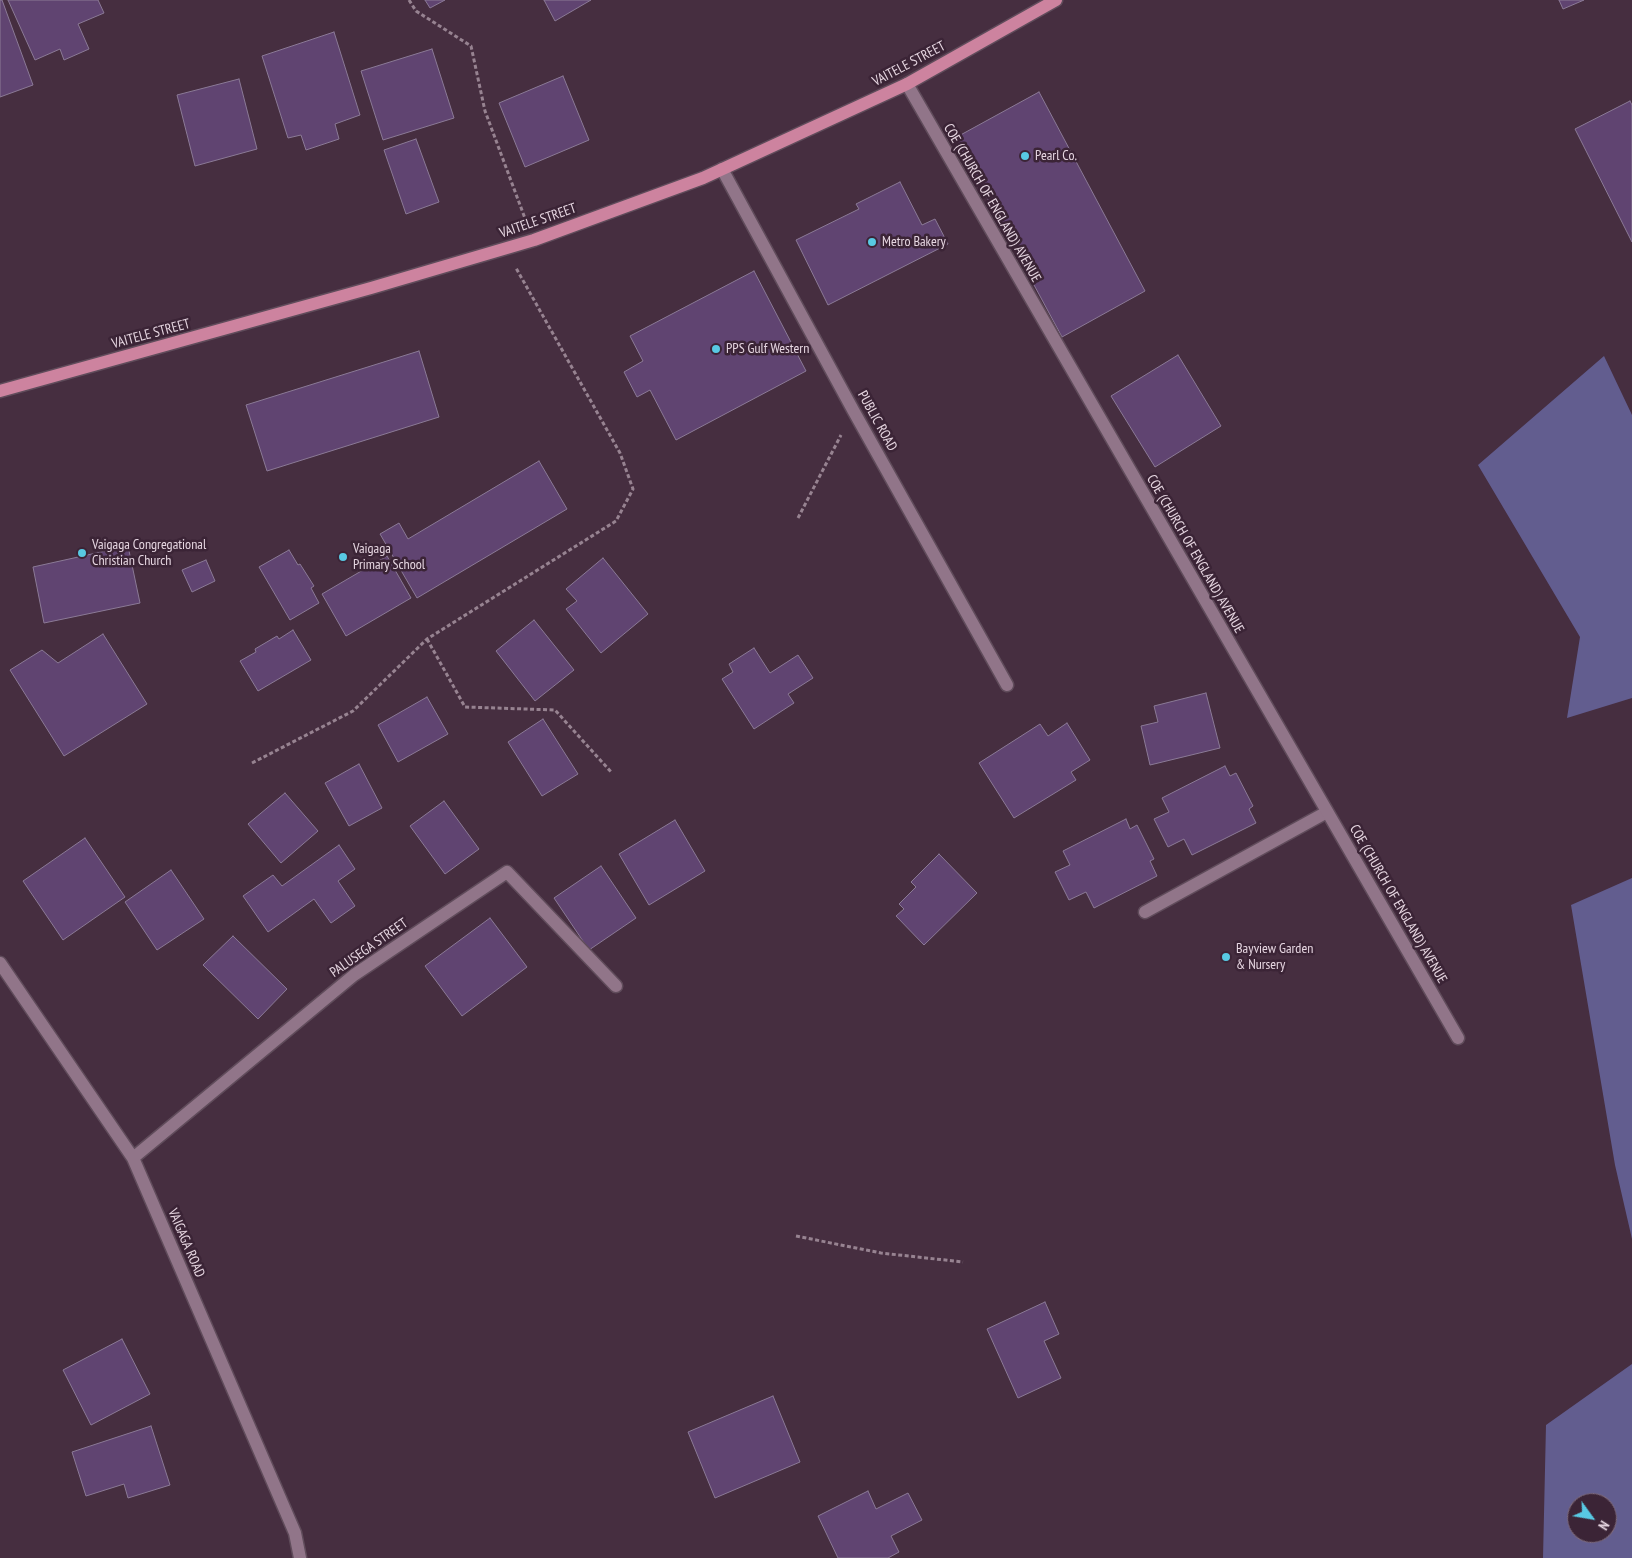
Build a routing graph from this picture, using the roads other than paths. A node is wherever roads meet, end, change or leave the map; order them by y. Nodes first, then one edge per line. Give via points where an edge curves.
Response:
1 (1056, 0) edge
2 (906, 84) junction
3 (722, 169) junction
4 (0, 391) edge
5 (1008, 685) dead end
6 (1327, 812) junction
7 (1145, 912) dead end
8 (0, 963) edge
9 (616, 986) dead end
10 (1458, 1038) dead end
11 (133, 1158) junction
12 (300, 1558) edge

1 - 2 main road, VAITELE STREET
2 - 3 main road, VAITELE STREET
2 - 6 street, COE (CHURCH OF ENGLAND) AVENUE
3 - 4 main road, VAITELE STREET via 534,240
3 - 5 street, PUBLIC ROAD
6 - 7 street
6 - 10 street, COE (CHURCH OF ENGLAND) AVENUE
8 - 11 street, VAIGAGA ROAD
9 - 11 street, PALUSEGA STREET via 507,872 354,975
11 - 12 street, VAIGAGA ROAD via 295,1533

